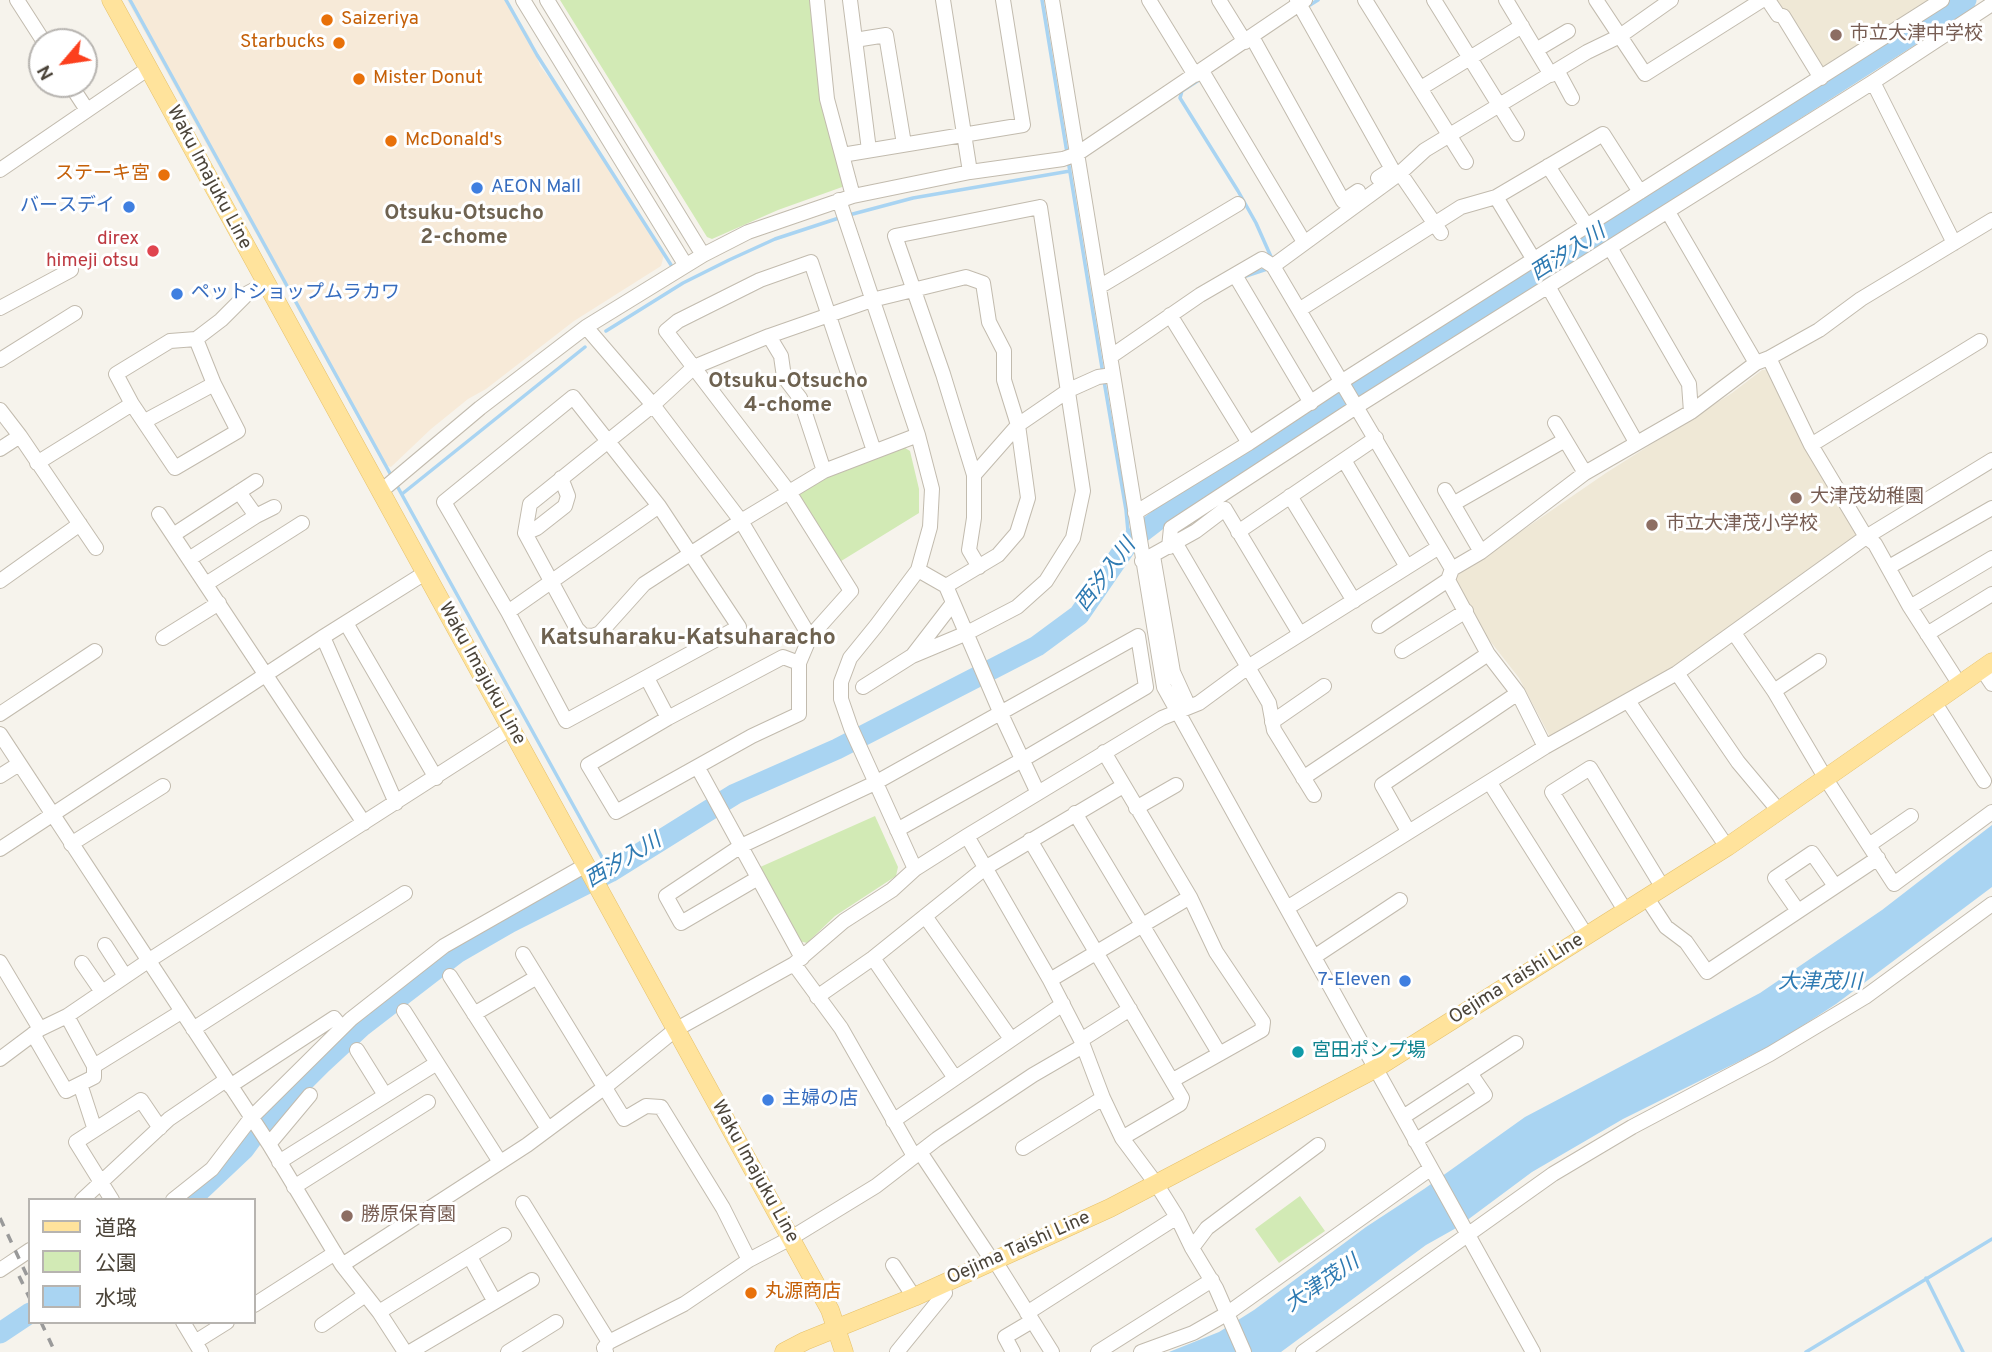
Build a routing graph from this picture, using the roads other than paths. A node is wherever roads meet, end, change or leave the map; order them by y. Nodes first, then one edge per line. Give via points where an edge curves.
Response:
1 (17, 0) edge
2 (111, 0) edge
3 (523, 0) edge
4 (547, 0) edge
5 (817, 0) edge
6 (850, 0) edge
7 (943, 0) edge
8 (1003, 0) edge
9 (1052, 0) edge
10 (1149, 0) edge
11 (1219, 0) edge
12 (1366, 0) edge
13 (1434, 0) edge
14 (1506, 0) edge
15 (1597, 0) edge
16 (1671, 0) edge
17 (1762, 0) edge
18 (1768, 0) edge
19 (1942, 0) edge
20 (1300, 1) edge
21 (1992, 4) edge
22 (1522, 26) junction
23 (35, 28) edge
24 (1568, 31) dead end
25 (1620, 36) junction
26 (1249, 39) junction
27 (855, 40) junction
28 (1536, 50) junction
29 (1471, 58) junction
30 (149, 68) junction
31 (1199, 73) junction
32 (1554, 74) junction
33 (1821, 78) junction
34 (1873, 82) junction
35 (1421, 88) junction
36 (79, 98) edge
37 (1572, 98) dead end
38 (1500, 105) junction
39 (87, 110) junction
40 (965, 134) junction
41 (1517, 134) dead end
42 (1450, 136) junction
43 (904, 144) junction
44 (869, 150) junction
45 (1077, 154) junction
46 (842, 155) junction
47 (1466, 162) dead end
48 (1548, 166) junction
49 (0, 170) edge
50 (970, 172) junction
51 (1400, 173) junction
52 (1640, 192) junction
53 (1496, 197) junction
54 (846, 198) junction
55 (1238, 204) dead end
56 (1668, 212) junction
57 (1992, 220) edge
58 (1587, 226) junction
59 (1438, 229) junction
60 (1304, 242) junction
61 (1954, 243) junction
62 (1611, 249) junction
63 (703, 255) junction
64 (1534, 260) junction
65 (1268, 262) junction
66 (685, 264) junction
67 (71, 270) dead end
68 (1235, 275) junction
69 (265, 284) junction
70 (1099, 287) junction
71 (914, 288) junction
72 (1549, 288) junction
73 (872, 300) junction
74 (0, 308) edge
75 (1299, 310) junction
76 (75, 313) dead end
77 (828, 315) junction
78 (1170, 315) junction
79 (586, 327) junction
80 (769, 336) junction
81 (196, 339) junction
82 (1980, 341) dead end
83 (1110, 357) junction
84 (0, 360) edge
85 (1763, 361) junction
86 (694, 367) junction
87 (1113, 375) junction
88 (1341, 382) junction
89 (214, 384) junction
90 (1069, 390) junction
91 (1311, 403) junction
92 (132, 404) junction
93 (653, 405) junction
94 (1356, 407) junction
95 (0, 410) edge
96 (1691, 412) junction
97 (145, 421) junction
98 (1555, 423) dead end
99 (1018, 425) junction
100 (918, 435) junction
101 (20, 436) junction
102 (1376, 438) junction
103 (607, 440) junction
104 (1565, 440) junction
105 (1636, 442) junction
106 (1249, 443) junction
107 (1811, 445) junction
108 (0, 449) edge
109 (874, 451) junction
110 (1344, 460) junction
111 (1992, 460) edge
112 (37, 463) junction
113 (824, 471) junction
114 (1585, 473) junction
115 (974, 475) junction
116 (561, 478) junction
117 (256, 481) dead end
118 (1445, 490) dead end
119 (239, 492) junction
120 (380, 492) junction
121 (789, 492) junction
122 (1290, 496) junction
123 (1453, 504) junction
124 (659, 506) junction
125 (274, 507) dead end
126 (1992, 508) edge
127 (1135, 513) junction
128 (159, 514) dead end
129 (256, 516) junction
130 (741, 521) junction
131 (302, 523) dead end
132 (80, 524) junction
133 (1238, 532) junction
134 (525, 533) junction
135 (173, 535) junction
136 (1867, 537) junction
137 (1172, 545) junction
138 (1439, 547) junction
139 (96, 548) dead end
140 (1481, 552) junction
141 (691, 554) junction
142 (1992, 558) edge
143 (189, 559) junction
144 (1147, 559) junction
145 (979, 567) junction
146 (1407, 567) junction
147 (1889, 567) junction
148 (918, 570) junction
149 (425, 573) junction
150 (1450, 574) junction
151 (0, 581) edge
152 (551, 582) junction
153 (206, 584) junction
154 (946, 586) junction
155 (1992, 594) edge
156 (1354, 601) junction
157 (219, 603) junction
158 (953, 603) junction
159 (1910, 607) junction
160 (1466, 611) junction
161 (508, 612) junction
162 (346, 622) junction
163 (1379, 626) dead end
164 (967, 632) junction
165 (1734, 633) junction
166 (1300, 634) junction
167 (1927, 634) junction
168 (323, 637) junction
169 (810, 637) junction
170 (163, 638) dead end
171 (1402, 651) dead end
172 (95, 652) dead end
173 (1488, 654) junction
174 (912, 656) junction
175 (1819, 661) dead end
176 (799, 663) junction
177 (1248, 667) junction
178 (1989, 672) edge
179 (1677, 673) junction
180 (267, 675) junction
181 (647, 678) junction
182 (1960, 685) junction
183 (1324, 686) dead end
184 (863, 687) dead end
185 (1774, 691) junction
186 (1518, 693) junction
187 (1628, 701) junction
188 (1935, 703) junction
189 (1183, 709) junction
190 (0, 714) edge
191 (1001, 714) junction
192 (668, 718) junction
193 (1272, 722) junction
194 (511, 728) junction
195 (0, 734) edge
196 (1545, 747) junction
197 (1104, 752) junction
198 (1023, 760) junction
199 (19, 764) junction
200 (698, 768) junction
201 (0, 776) edge
202 (436, 778) junction
203 (1303, 778) junction
204 (1826, 779) junction
205 (1984, 781) dead end
206 (875, 783) junction
207 (1490, 783) junction
208 (1176, 785) dead end
209 (163, 786) dead end
210 (1123, 786) junction
211 (1037, 791) junction
212 (1314, 795) dead end
213 (396, 803) junction
214 (1136, 808) junction
215 (1779, 811) junction
216 (1992, 812) edge
217 (1075, 813) junction
218 (53, 815) junction
219 (1911, 816) dead end
220 (364, 823) junction
221 (897, 830) junction
222 (1408, 831) junction
223 (967, 836) junction
224 (1030, 840) junction
225 (71, 844) junction
226 (1869, 845) junction
227 (741, 846) junction
228 (1727, 847) junction
229 (0, 849) edge
230 (1878, 858) junction
231 (587, 867) junction
232 (915, 869) junction
233 (985, 869) junction
234 (758, 878) junction
235 (1835, 886) junction
236 (1663, 888) junction
237 (405, 893) dead end
238 (1189, 897) junction
239 (1647, 898) junction
240 (1400, 900) dead end
241 (1992, 904) edge
242 (1287, 908) junction
243 (1798, 911) junction
244 (1626, 912) junction
245 (925, 916) junction
246 (1142, 925) junction
247 (1586, 935) junction
248 (105, 944) dead end
249 (1097, 952) junction
250 (523, 954) dead end
251 (1314, 957) junction
252 (873, 958) junction
253 (148, 961) junction
254 (798, 961) junction
255 (0, 962) edge
256 (82, 963) dead end
257 (125, 976) junction
258 (450, 976) dead end
259 (537, 977) junction
260 (1050, 980) junction
261 (102, 992) junction
262 (817, 997) junction
263 (1063, 1004) junction
264 (1130, 1009) junction
265 (404, 1010) dead end
266 (181, 1012) junction
267 (474, 1014) junction
268 (67, 1016) junction
269 (342, 1028) junction
270 (193, 1029) junction
271 (675, 1030) junction
272 (36, 1032) junction
273 (1011, 1039) junction
274 (1082, 1043) junction
275 (1516, 1043) dead end
276 (357, 1050) dead end
277 (1219, 1054) junction
278 (0, 1059) edge
279 (437, 1063) junction
280 (94, 1066) junction
281 (1375, 1069) junction
282 (1470, 1073) junction
283 (955, 1078) junction
284 (1173, 1080) junction
285 (228, 1083) junction
286 (80, 1084) junction
287 (605, 1087) junction
288 (310, 1095) dead end
289 (385, 1095) junction
290 (1103, 1098) junction
291 (428, 1102) dead end
292 (1402, 1117) junction
293 (251, 1118) junction
294 (893, 1121) junction
295 (160, 1128) junction
296 (548, 1129) junction
297 (95, 1130) junction
298 (1122, 1138) junction
299 (1415, 1141) junction
300 (269, 1144) junction
301 (1318, 1145) dead end
302 (1023, 1148) dead end
303 (917, 1154) junction
304 (279, 1162) junction
305 (500, 1162) junction
306 (1430, 1169) junction
307 (102, 1181) junction
308 (1157, 1185) junction
309 (294, 1187) junction
310 (84, 1198) edge
311 (111, 1198) edge
312 (176, 1198) edge
313 (523, 1203) dead end
314 (1177, 1217) junction
315 (504, 1235) dead end
316 (1468, 1235) junction
317 (791, 1238) junction
318 (1192, 1248) junction
319 (28, 1251) edge
320 (470, 1257) junction
321 (338, 1259) junction
322 (749, 1260) junction
323 (994, 1261) junction
324 (893, 1265) dead end
325 (0, 1270) edge
326 (532, 1280) dead end
327 (1212, 1280) junction
328 (942, 1283) junction
329 (364, 1296) junction
330 (914, 1297) junction
331 (495, 1302) junction
332 (256, 1304) edge
333 (379, 1312) junction
334 (1228, 1313) junction
335 (1030, 1317) junction
336 (556, 1322) dead end
337 (185, 1324) edge
338 (225, 1324) edge
339 (322, 1325) dead end
340 (838, 1329) junction
341 (608, 1347) edge
342 (198, 1349) edge
343 (408, 1352) edge
344 (508, 1352) edge
345 (784, 1352) edge
346 (844, 1352) edge
347 (897, 1352) edge
348 (1012, 1352) edge
349 (1052, 1352) edge
350 (1098, 1352) edge
351 (1141, 1352) edge
352 (1244, 1352) edge
353 (1303, 1352) edge
354 (1533, 1352) edge

1 - 23 street
2 - 30 main road, Waku Imajuku Line
3 - 66 street
4 - 63 street
5 - 46 street via 827,99
6 - 27 street
7 - 40 street
8 - 40 street via 1023,125
9 - 45 street
10 - 31 street
11 - 26 street
12 - 35 street
13 - 29 street
14 - 22 street
15 - 25 street
16 - 25 street
17 - 25 street via 1645,74
18 - 33 street
19 - 33 street
20 - 26 street
20 - 26 street via 1392,169 1343,201
21 - 34 street
22 - 28 street
22 - 29 street
24 - 28 street
25 - 32 street
26 - 31 street
27 - 43 street via 886,35
27 - 44 street
28 - 32 street
29 - 35 street
29 - 38 street
30 - 39 street
30 - 69 main road, Waku Imajuku Line
31 - 45 street
31 - 60 street
32 - 37 street
32 - 38 street
33 - 52 street
34 - 56 street
34 - 61 street
35 - 42 street
36 - 39 street
38 - 41 street
38 - 42 street
39 - 49 street
40 - 43 street
40 - 50 street
42 - 47 street
42 - 51 street via 1425,150
43 - 44 street
44 - 46 street
45 - 50 street
45 - 70 street
46 - 54 street
48 - 52 street via 1603,134
48 - 53 street
48 - 58 street
50 - 54 street
51 - 59 street
51 - 60 street
52 - 58 street
53 - 59 street via 1461,207
53 - 64 street
54 - 63 street via 748,232
54 - 73 street
55 - 70 street
56 - 62 street
56 - 85 street
57 - 61 street
58 - 64 street
59 - 75 street
60 - 65 street
61 - 85 street
62 - 72 street
62 - 96 street via 1689,384
63 - 66 street
64 - 88 street
65 - 68 street
65 - 75 street
66 - 79 street
67 - 74 street
68 - 78 street
68 - 91 street
69 - 81 street via 248,293
69 - 120 main road, Waku Imajuku Line
70 - 83 street
71 - 73 street
71 - 90 street via 895,236 1040,207
71 - 99 street via 966,277 983,283 989,322 1004,351 1004,380
71 - 115 street
72 - 94 street
72 - 105 street
73 - 77 street
73 - 100 street
75 - 88 street
76 - 84 street
77 - 80 street
77 - 86 street via 811,262 760,280 666,331
77 - 109 street
78 - 83 street
78 - 106 street
79 - 93 street
79 - 120 street
80 - 86 street
80 - 113 street via 781,356 784,377 800,398
81 - 89 street
81 - 92 street via 170,341 116,374
82 - 107 street
83 - 87 street
85 - 96 street
85 - 107 street
86 - 93 street
86 - 121 street
87 - 90 street
87 - 127 street
88 - 91 street
88 - 94 street
89 - 97 street
89 - 97 street via 239,431 175,468
90 - 99 street
90 - 164 street via 1083,491 1073,538 1046,581 1017,607
91 - 106 street
92 - 97 street
92 - 112 street
93 - 103 street
93 - 130 street
94 - 102 street
94 - 137 street via 1171,528
95 - 101 street
96 - 105 street
98 - 104 street
99 - 115 street
99 - 145 street via 1028,498 1017,533 998,555
100 - 109 street
100 - 148 street via 933,501
101 - 108 street
101 - 112 street
102 - 110 street
102 - 138 street
103 - 116 street
103 - 124 street
103 - 161 street via 573,397 444,502
104 - 114 street
104 - 123 street
105 - 114 street
106 - 127 street
107 - 136 street
109 - 113 street
110 - 122 street
110 - 146 street
111 - 136 street
112 - 132 street
113 - 121 street
114 - 140 street
115 - 145 street via 969,551
116 - 134 street via 530,504
116 - 134 street via 568,496 565,506
117 - 119 street
118 - 123 street
119 - 129 street
119 - 135 street
120 - 149 main road, Waku Imajuku Line
121 - 130 street
121 - 169 street via 851,591
122 - 133 street
122 - 156 street
123 - 140 street
124 - 141 street
124 - 152 street
125 - 129 street
126 - 147 street
127 - 144 street
128 - 135 street
129 - 143 street
130 - 141 street
130 - 169 street
131 - 153 street
132 - 139 street
132 - 151 street
133 - 137 street via 1224,509
133 - 166 street
134 - 152 street
135 - 143 street
136 - 147 street
136 - 165 street
137 - 144 street
137 - 177 street
138 - 146 street
138 - 150 street
140 - 150 street
141 - 152 street via 644,584 593,636 577,629
141 - 181 street via 739,627
142 - 159 street
143 - 153 street
144 - 189 street via 1164,687
145 - 154 street
146 - 156 street
147 - 159 street
148 - 154 street
148 - 206 street via 855,649 841,682 841,699
149 - 162 street
149 - 194 main road, Waku Imajuku Line
150 - 160 street
150 - 163 street
152 - 161 street
153 - 157 street
154 - 158 street
155 - 167 street
156 - 166 street
157 - 170 street
157 - 180 street
158 - 164 street
158 - 174 street
159 - 167 street
160 - 171 street
160 - 173 street
161 - 181 street via 566,721
162 - 168 street
162 - 202 street
164 - 174 street
164 - 191 street
165 - 179 street
165 - 185 street
166 - 177 street
167 - 182 street
168 - 180 street
168 - 213 street
169 - 176 street
172 - 190 street
173 - 186 street
173 - 203 street
174 - 184 street
175 - 185 street
176 - 192 street via 783,657
176 - 200 street via 799,715
177 - 189 street via 1199,703
177 - 193 street via 1269,704
178 - 182 main road, Oejima Taishi Line
179 - 187 street
179 - 215 street via 1738,762
180 - 218 street
180 - 220 street
181 - 192 street
182 - 188 main road, Oejima Taishi Line
183 - 193 street
185 - 204 street
186 - 196 street
186 - 222 street via 1382,785
187 - 196 street
187 - 228 street
188 - 204 main road, Oejima Taishi Line
188 - 205 street
189 - 197 street
189 - 242 street
191 - 198 street
191 - 198 street via 1138,636 1146,687
191 - 206 street
192 - 200 street via 588,765 616,812
193 - 203 street
194 - 202 street
194 - 231 main road, Waku Imajuku Line
195 - 199 street
196 - 207 street
197 - 210 street
197 - 211 street
198 - 211 street
198 - 221 street
199 - 201 street
199 - 218 street
200 - 227 street
202 - 213 street
203 - 212 street
204 - 215 main road, Oejima Taishi Line
204 - 226 street
206 - 221 street
206 - 227 street
207 - 222 street
207 - 247 street
208 - 214 street
209 - 225 street
210 - 214 street
210 - 217 street
211 - 223 street
213 - 220 street
214 - 238 street
215 - 228 main road, Oejima Taishi Line
216 - 230 street via 1894,884
217 - 224 street
217 - 246 street
218 - 225 street
218 - 229 street
219 - 226 street
220 - 253 street
221 - 232 street
222 - 242 street
223 - 232 street
223 - 233 street
224 - 233 street
224 - 249 street
225 - 253 street
226 - 230 street
227 - 234 street
227 - 234 street via 666,896 681,923
228 - 236 main road, Oejima Taishi Line
230 - 235 street
231 - 269 street via 444,946
231 - 271 main road, Waku Imajuku Line
232 - 254 street
233 - 245 street
233 - 260 street
234 - 254 street
235 - 243 street
235 - 243 street via 1812,853 1775,878
236 - 239 main road, Oejima Taishi Line
236 - 244 street via 1590,768 1552,792
237 - 270 street
238 - 246 street
238 - 277 street via 1216,952 1262,1021 1262,1030
239 - 243 street via 1666,927 1686,942 1707,972
239 - 244 main road, Oejima Taishi Line
240 - 251 street
241 - 316 street via 1865,997 1553,1174
242 - 251 street
244 - 247 main road, Oejima Taishi Line
245 - 252 street
245 - 273 street
246 - 249 street
246 - 277 street
247 - 281 main road, Oejima Taishi Line
248 - 257 street
249 - 260 street
249 - 264 street
250 - 259 street
251 - 281 street
252 - 262 street
252 - 283 street
253 - 257 street
253 - 266 street
254 - 262 street
254 - 271 street
255 - 272 street
256 - 261 street
257 - 261 street
258 - 267 street
259 - 267 street
259 - 287 street
260 - 263 street
261 - 268 street
262 - 294 street via 841,1028
263 - 273 street
263 - 274 street
264 - 274 street
264 - 284 street
265 - 279 street
266 - 270 street
266 - 280 street
267 - 296 street
268 - 272 street
268 - 280 street
269 - 285 street via 334,1018
269 - 293 street
270 - 285 street
271 - 287 street
271 - 317 main road, Waku Imajuku Line
272 - 278 street
272 - 286 street via 66,1091
273 - 283 street
274 - 290 street
274 - 303 street
275 - 282 street
276 - 289 street
277 - 284 street
279 - 289 street
279 - 305 street
280 - 286 street via 93,1077
281 - 292 street
281 - 308 main road, Oejima Taishi Line
282 - 292 street
282 - 299 street via 1485,1095
283 - 294 street
284 - 298 street via 1182,1098 1180,1104
285 - 293 street
285 - 295 street
286 - 297 street
287 - 296 street
287 - 322 street via 624,1119 646,1106 661,1107
288 - 300 street
289 - 304 street
290 - 298 street
290 - 302 street
291 - 309 street
292 - 299 street
293 - 300 street
293 - 312 street via 212,1170
294 - 303 street
295 - 297 street via 141,1100
295 - 307 street
296 - 305 street
297 - 307 street via 76,1142
298 - 308 street
299 - 306 street
300 - 304 street
301 - 318 street via 1207,1228
303 - 317 street via 876,1186
303 - 323 street
304 - 309 street
305 - 321 street
306 - 316 street
306 - 334 street
307 - 310 street
307 - 311 street
308 - 314 street
308 - 323 main road, Oejima Taishi Line
309 - 321 street
313 - 341 street
314 - 318 street
314 - 335 street
315 - 320 street
316 - 353 street
316 - 354 street
317 - 322 street
317 - 340 main road, Waku Imajuku Line
318 - 327 street
319 - 325 street
320 - 331 street
320 - 333 street
321 - 329 street
321 - 332 street
322 - 341 street
323 - 328 main road, Oejima Taishi Line
323 - 335 street
324 - 330 street
326 - 331 street
327 - 334 street
327 - 350 street
328 - 330 main road, Oejima Taishi Line
328 - 347 street via 945,1293
329 - 333 street
329 - 339 street
330 - 340 main road, Oejima Taishi Line
331 - 343 street
333 - 343 street
334 - 351 street via 1193,1333
334 - 352 street
335 - 348 street via 1005,1337
335 - 349 street
336 - 344 street
337 - 342 street
338 - 342 street
340 - 345 main road, Oejima Taishi Line
340 - 346 main road, Waku Imajuku Line

